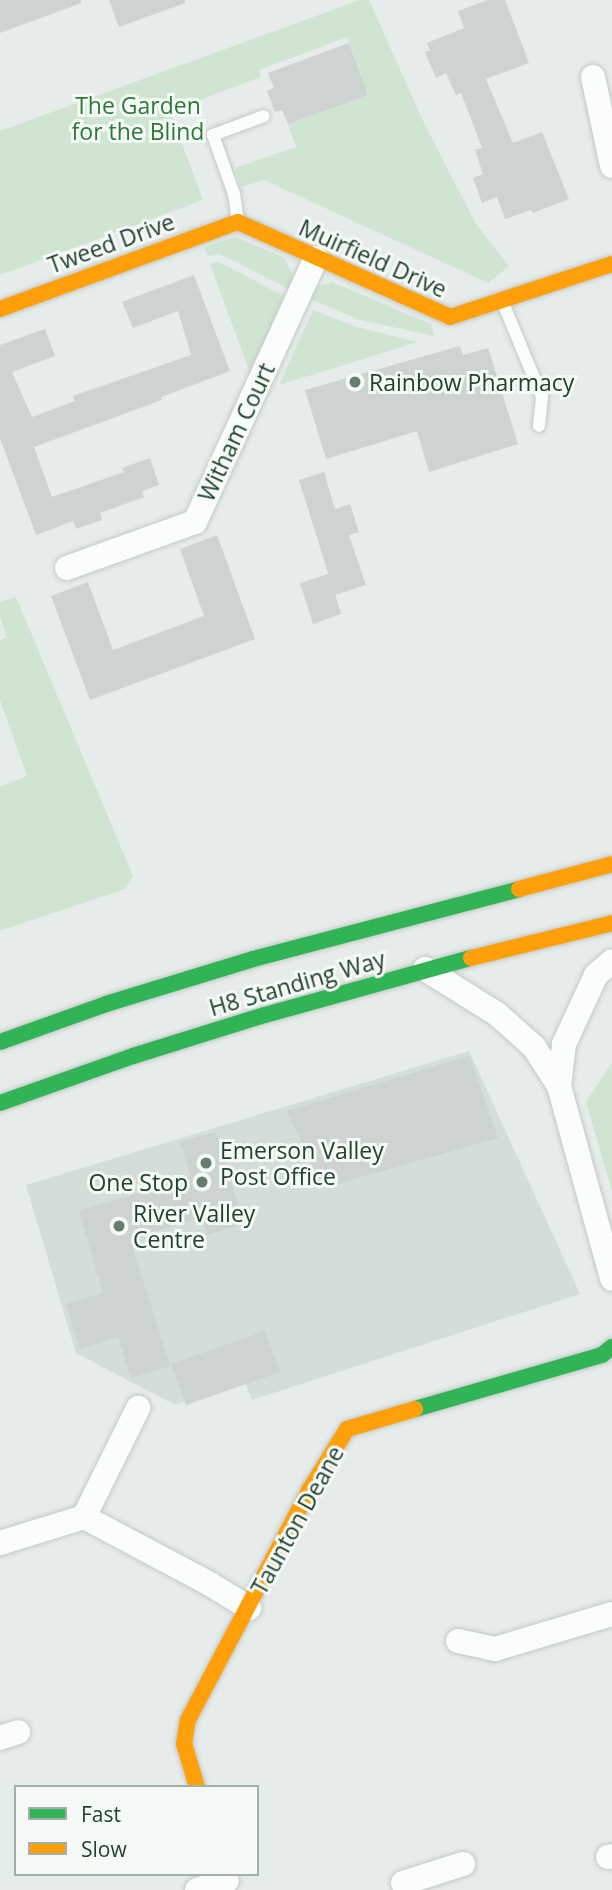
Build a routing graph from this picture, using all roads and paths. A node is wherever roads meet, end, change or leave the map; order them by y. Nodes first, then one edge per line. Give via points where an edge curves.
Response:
1 (593, 77) dead end
2 (264, 116) dead end
3 (612, 166) edge
4 (238, 222) junction
5 (316, 258) junction
6 (612, 264) edge
7 (502, 300) junction
8 (0, 309) edge
9 (539, 426) dead end
10 (67, 568) dead end
11 (612, 864) edge
12 (612, 922) edge
13 (612, 961) edge
14 (425, 969) junction
15 (0, 1042) edge
16 (559, 1086) junction
17 (0, 1104) edge
18 (612, 1279) edge
19 (612, 1347) edge
20 (138, 1408) dead end
21 (84, 1517) junction
22 (0, 1543) edge
23 (249, 1608) junction
24 (612, 1614) edge
25 (458, 1641) dead end
26 (196, 1785) edge
27 (463, 1864) dead end
28 (228, 1882) edge
29 (433, 1882) edge
30 (402, 1883) dead end
31 (197, 1890) edge

1 - 3 street
2 - 4 lane via 213,135 234,194
4 - 5 main road, Muirfield Drive
4 - 8 main road, Tweed Drive
5 - 7 main road, Muirfield Drive via 450,317
5 - 10 street, Witham Court via 195,522
6 - 7 main road, Muirfield Drive
7 - 9 lane via 542,397
11 - 15 main road, H8 Standing Way via 253,959
12 - 14 main road, H8 Standing Way
13 - 16 street via 596,975 564,1044
14 - 16 street via 497,1014 534,1047
14 - 17 main road, H8 Standing Way via 133,1056
16 - 18 street
19 - 23 main road, Taunton Deane via 602,1355 347,1429 310,1489
20 - 21 street
21 - 22 street
21 - 23 street
23 - 26 main road, Taunton Deane via 188,1720 184,1744
24 - 25 street via 495,1649
27 - 29 street
28 - 31 street
29 - 30 street

